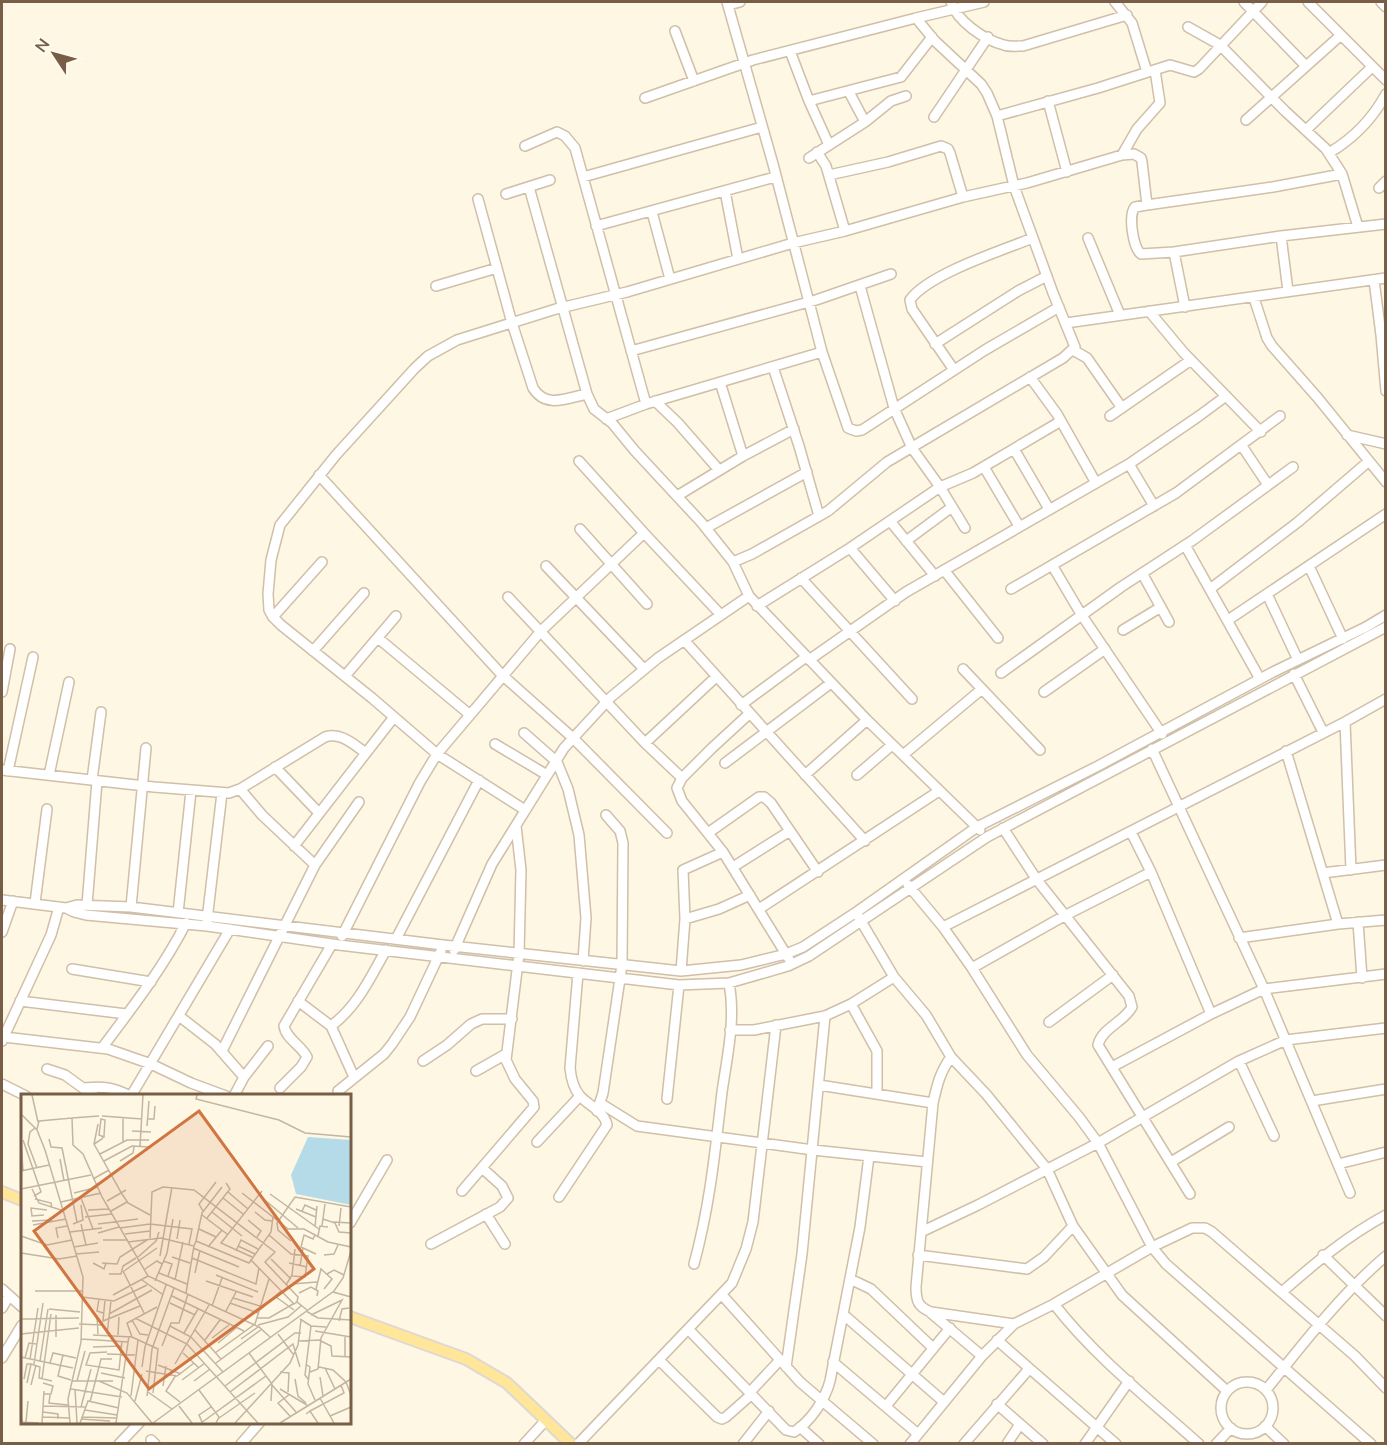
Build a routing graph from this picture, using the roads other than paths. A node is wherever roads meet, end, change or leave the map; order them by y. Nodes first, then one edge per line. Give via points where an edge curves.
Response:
1 (740, 2) edge
2 (984, 2) edge
3 (1115, 2) edge
4 (1244, 2) edge
5 (1262, 2) edge
6 (1308, 2) edge
7 (1381, 2) edge
8 (727, 3) edge
9 (952, 5) edge
10 (1386, 7) edge
11 (1253, 11) junction
12 (1127, 15) junction
13 (915, 18) junction
14 (1188, 27) dead end
15 (675, 31) dead end
16 (1341, 35) junction
17 (988, 37) junction
18 (932, 38) junction
19 (1220, 45) junction
20 (790, 51) junction
21 (745, 63) junction
22 (1305, 65) junction
23 (1372, 67) junction
24 (967, 69) junction
25 (1151, 71) junction
26 (1386, 80) edge
27 (694, 81) junction
28 (849, 92) junction
29 (1386, 94) edge
30 (906, 96) dead end
31 (645, 98) dead end
32 (1272, 98) junction
33 (809, 101) junction
34 (1048, 102) junction
35 (997, 116) junction
36 (934, 117) dead end
37 (1246, 120) dead end
38 (865, 122) junction
39 (762, 127) junction
40 (1306, 130) junction
41 (829, 145) junction
42 (525, 146) dead end
43 (817, 152) junction
44 (1329, 153) junction
45 (1122, 155) junction
46 (808, 158) dead end
47 (1067, 172) junction
48 (1342, 174) junction
49 (829, 175) junction
50 (583, 177) junction
51 (775, 177) junction
52 (550, 180) dead end
53 (1014, 186) junction
54 (529, 187) junction
55 (725, 191) junction
56 (507, 194) dead end
57 (963, 197) junction
58 (478, 199) dead end
59 (1147, 205) junction
60 (652, 212) junction
61 (1386, 224) edge
62 (596, 226) junction
63 (1358, 227) junction
64 (845, 231) junction
65 (1281, 236) junction
66 (1033, 238) junction
67 (1088, 238) dead end
68 (793, 243) junction
69 (1174, 252) junction
70 (738, 259) junction
71 (497, 268) junction
72 (891, 274) dead end
73 (1047, 276) junction
74 (1386, 278) edge
75 (670, 279) junction
76 (1374, 280) junction
77 (436, 286) dead end
78 (860, 286) junction
79 (1288, 291) junction
80 (615, 295) junction
81 (1254, 298) junction
82 (809, 302) junction
83 (562, 307) junction
84 (1059, 307) junction
85 (1185, 307) junction
86 (1149, 311) junction
87 (1119, 315) junction
88 (512, 323) junction
89 (1066, 323) junction
90 (1383, 335) edge
91 (935, 344) junction
92 (1073, 350) junction
93 (631, 351) junction
94 (822, 352) junction
95 (1191, 360) junction
96 (773, 367) junction
97 (954, 370) junction
98 (1030, 377) junction
99 (720, 382) junction
100 (1386, 391) edge
101 (587, 394) junction
102 (1226, 396) junction
103 (650, 403) junction
104 (894, 408) junction
105 (1122, 408) junction
106 (1110, 416) dead end
107 (1280, 416) dead end
108 (606, 419) junction
109 (1060, 421) junction
110 (794, 429) junction
111 (1261, 432) junction
112 (1347, 435) junction
113 (1386, 444) edge
114 (1242, 446) junction
115 (912, 448) junction
116 (1014, 449) junction
117 (742, 456) junction
118 (579, 461) dead end
119 (1369, 461) junction
120 (1129, 464) junction
121 (984, 467) junction
122 (1293, 467) dead end
123 (719, 470) junction
124 (807, 472) junction
125 (319, 475) junction
126 (1386, 482) edge
127 (1096, 483) junction
128 (1268, 485) junction
129 (940, 487) junction
130 (677, 496) junction
131 (1154, 506) junction
132 (952, 507) junction
133 (1050, 509) junction
134 (1386, 514) edge
135 (819, 516) junction
136 (890, 521) junction
137 (1019, 526) junction
138 (706, 528) junction
139 (965, 528) dead end
140 (580, 529) dead end
141 (644, 533) junction
142 (906, 541) junction
143 (1185, 545) junction
144 (850, 548) junction
145 (322, 562) dead end
146 (733, 562) junction
147 (611, 564) junction
148 (1052, 565) junction
149 (546, 566) dead end
150 (1309, 566) junction
151 (944, 570) junction
152 (1142, 573) junction
153 (935, 576) junction
154 (801, 578) junction
155 (1011, 589) dead end
156 (1210, 589) junction
157 (364, 593) dead end
158 (1268, 594) junction
159 (749, 596) junction
160 (508, 597) dead end
161 (576, 597) junction
162 (895, 600) junction
163 (647, 604) dead end
164 (757, 606) junction
165 (1161, 607) junction
166 (1082, 614) junction
167 (721, 615) junction
168 (1386, 615) edge
169 (396, 616) dead end
170 (273, 617) junction
171 (1228, 620) junction
172 (1169, 622) dead end
173 (1386, 627) edge
174 (1123, 630) dead end
175 (541, 631) junction
176 (851, 631) junction
177 (378, 638) junction
178 (998, 638) dead end
179 (1343, 639) junction
180 (684, 640) junction
181 (10, 649) dead end
182 (1105, 649) junction
183 (313, 651) junction
184 (33, 657) dead end
185 (808, 658) junction
186 (1298, 660) junction
187 (644, 669) junction
188 (963, 669) dead end
189 (4, 671) edge
190 (1001, 673) dead end
191 (1294, 674) junction
192 (502, 675) junction
193 (345, 676) junction
194 (716, 677) junction
195 (1260, 679) junction
196 (69, 682) dead end
197 (831, 683) junction
198 (982, 689) junction
199 (2, 692) edge
200 (1044, 692) dead end
201 (912, 699) dead end
202 (1386, 699) edge
203 (607, 701) junction
204 (741, 705) junction
205 (101, 711) dead end
206 (470, 714) junction
207 (749, 714) junction
208 (394, 717) junction
209 (867, 720) junction
210 (1345, 722) junction
211 (1161, 731) junction
212 (765, 732) junction
213 (1323, 732) junction
214 (524, 733) dead end
215 (573, 738) junction
216 (1167, 741) junction
217 (645, 743) junction
218 (495, 744) dead end
219 (892, 745) junction
220 (146, 748) dead end
221 (1152, 749) junction
222 (1040, 750) dead end
223 (1286, 751) junction
224 (366, 753) junction
225 (437, 754) junction
226 (903, 755) junction
227 (557, 762) junction
228 (725, 764) dead end
229 (275, 767) junction
230 (5, 770) edge
231 (49, 775) junction
232 (547, 775) junction
233 (805, 775) junction
234 (857, 775) dead end
235 (681, 778) junction
236 (94, 780) junction
237 (479, 780) junction
238 (142, 786) junction
239 (240, 789) junction
240 (191, 790) junction
241 (939, 790) junction
242 (222, 794) junction
243 (358, 802) dead end
244 (1179, 805) junction
245 (47, 809) dead end
246 (525, 810) junction
247 (319, 813) junction
248 (606, 815) dead end
249 (516, 826) junction
250 (977, 827) junction
251 (1003, 828) junction
252 (790, 831) junction
253 (1131, 832) junction
254 (667, 833) dead end
255 (708, 833) junction
256 (987, 837) junction
257 (865, 841) junction
258 (294, 846) junction
259 (723, 852) junction
260 (315, 865) junction
261 (1386, 865) edge
262 (733, 867) junction
263 (1351, 870) junction
264 (818, 872) junction
265 (1151, 872) junction
266 (1323, 873) junction
267 (903, 879) junction
268 (1037, 880) junction
269 (910, 888) junction
270 (750, 895) junction
271 (2, 900) edge
272 (13, 901) junction
273 (35, 903) junction
274 (87, 905) junction
275 (63, 907) junction
276 (131, 907) junction
277 (759, 909) junction
278 (177, 912) junction
279 (208, 915) junction
280 (858, 916) junction
281 (1064, 916) junction
282 (685, 919) junction
283 (1386, 920) edge
284 (1358, 922) junction
285 (186, 923) junction
286 (1338, 924) junction
287 (207, 926) junction
288 (285, 926) junction
289 (943, 927) junction
290 (230, 929) junction
291 (2, 932) edge
292 (343, 933) junction
293 (280, 937) junction
294 (1239, 938) junction
295 (396, 939) junction
296 (336, 944) junction
297 (443, 945) junction
298 (456, 947) junction
299 (386, 950) junction
300 (519, 954) junction
301 (786, 954) junction
302 (439, 956) junction
303 (451, 957) junction
304 (583, 961) junction
305 (792, 963) junction
306 (518, 965) junction
307 (622, 965) junction
308 (972, 968) junction
309 (72, 969) dead end
310 (681, 972) junction
311 (578, 973) junction
312 (1386, 974) edge
313 (1113, 975) junction
314 (894, 977) junction
315 (621, 978) junction
316 (1362, 978) junction
317 (151, 982) junction
318 (729, 983) junction
319 (679, 985) junction
320 (1264, 989) junction
321 (21, 1001) junction
322 (298, 1001) junction
323 (851, 1004) junction
324 (126, 1014) junction
325 (1211, 1014) junction
326 (179, 1016) junction
327 (825, 1016) junction
328 (512, 1019) junction
329 (1049, 1022) dead end
330 (776, 1025) junction
331 (331, 1026) junction
332 (1386, 1028) edge
333 (730, 1030) junction
334 (3, 1039) edge
335 (1286, 1040) junction
336 (268, 1046) dead end
337 (102, 1048) junction
338 (222, 1051) junction
339 (506, 1054) junction
340 (951, 1057) junction
341 (423, 1061) dead end
342 (1239, 1061) junction
343 (151, 1064) junction
344 (1112, 1067) junction
345 (47, 1069) dead end
346 (476, 1071) dead end
347 (244, 1077) junction
348 (354, 1077) junction
349 (2, 1084) edge
350 (819, 1085) junction
351 (84, 1088) junction
352 (280, 1088) dead end
353 (1386, 1089) edge
354 (338, 1091) dead end
355 (877, 1093) junction
356 (24, 1094) edge
357 (93, 1094) edge
358 (129, 1094) edge
359 (132, 1094) edge
360 (223, 1094) edge
361 (235, 1094) edge
362 (580, 1096) junction
363 (667, 1099) dead end
364 (1312, 1101) junction
365 (933, 1103) junction
366 (598, 1107) junction
367 (1143, 1116) junction
368 (1229, 1127) dead end
369 (1274, 1136) dead end
370 (717, 1137) junction
371 (537, 1142) dead end
372 (763, 1143) junction
373 (1098, 1143) junction
374 (813, 1150) junction
375 (1386, 1152) edge
376 (869, 1156) junction
377 (387, 1160) dead end
378 (927, 1162) junction
379 (1171, 1162) junction
380 (1338, 1164) junction
381 (482, 1168) junction
382 (1047, 1169) junction
383 (462, 1191) dead end
384 (1350, 1192) dead end
385 (1191, 1194) dead end
386 (4, 1196) edge
387 (559, 1197) dead end
388 (21, 1200) edge
389 (486, 1214) junction
390 (1386, 1215) edge
391 (351, 1221) edge
392 (1073, 1226) junction
393 (921, 1232) junction
394 (431, 1244) dead end
395 (505, 1244) dead end
396 (1152, 1246) junction
397 (918, 1255) junction
398 (1323, 1255) junction
399 (1386, 1256) edge
400 (694, 1264) dead end
401 (1107, 1272) junction
402 (850, 1279) junction
403 (1356, 1286) junction
404 (2, 1289) edge
405 (1282, 1292) junction
406 (722, 1295) junction
407 (9, 1296) junction
408 (1054, 1304) junction
409 (21, 1306) edge
410 (2, 1308) edge
411 (931, 1312) junction
412 (844, 1315) junction
413 (1386, 1316) edge
414 (351, 1317) edge
415 (1014, 1324) junction
416 (1320, 1325) junction
417 (21, 1327) edge
418 (950, 1328) junction
419 (689, 1330) junction
420 (997, 1340) junction
421 (933, 1348) junction
422 (982, 1356) junction
423 (2, 1358) edge
424 (659, 1360) junction
425 (833, 1362) junction
426 (783, 1363) junction
427 (1285, 1366) junction
428 (1029, 1369) junction
429 (911, 1374) junction
430 (1129, 1381) junction
431 (1386, 1388) edge
432 (1266, 1389) junction
433 (1227, 1391) junction
434 (751, 1393) junction
435 (824, 1400) junction
436 (944, 1402) junction
437 (997, 1404) junction
438 (886, 1406) junction
439 (769, 1411) junction
440 (546, 1420) junction
441 (138, 1424) edge
442 (258, 1424) edge
443 (1020, 1424) junction
444 (1265, 1426) junction
445 (801, 1427) junction
446 (1097, 1427) junction
447 (1231, 1428) junction
448 (918, 1434) junction
449 (747, 1442) edge
450 (119, 1443) edge
451 (241, 1443) edge
452 (524, 1443) edge
453 (571, 1443) edge
454 (578, 1443) edge
455 (819, 1443) edge
456 (873, 1443) edge
457 (910, 1443) edge
458 (964, 1443) edge
459 (1007, 1443) edge
460 (1044, 1443) edge
461 (1086, 1443) edge
462 (1116, 1443) edge
463 (1199, 1443) edge
464 (1216, 1443) edge
465 (1284, 1443) edge
466 (1371, 1443) edge

1 - 8 street
2 - 9 street
3 - 12 street
4 - 11 street
5 - 11 street
6 - 16 street
7 - 10 street
8 - 21 street
9 - 13 street
9 - 17 street via 957,16
11 - 19 street
11 - 22 street
12 - 17 street via 1023,46 1008,46
12 - 25 street
13 - 18 street
13 - 20 street
14 - 19 street
15 - 27 street
16 - 22 street
16 - 23 street
17 - 24 street
18 - 24 street
18 - 28 street via 901,77
19 - 25 street via 1194,72 1175,65
19 - 32 street
20 - 21 street
20 - 33 street
21 - 27 street
21 - 39 street
22 - 32 street
23 - 26 street
23 - 40 street
24 - 35 street via 987,93
24 - 36 street
25 - 34 street
25 - 45 street via 1160,103 1146,117
27 - 31 street
28 - 33 street
28 - 38 street
29 - 44 street via 1351,140
30 - 38 street via 891,101
32 - 37 street
32 - 40 street
33 - 41 street
34 - 35 street
34 - 47 street
35 - 53 street
38 - 41 street
39 - 50 street
39 - 51 street
40 - 44 street
41 - 43 street
42 - 50 street via 560,132 575,148
43 - 46 street
43 - 49 street
44 - 48 street
45 - 47 street
45 - 59 street via 1141,158
47 - 53 street
48 - 59 street
48 - 63 street
49 - 57 street via 941,146 950,153
49 - 64 street
50 - 62 street
51 - 55 street
51 - 68 street
52 - 54 street
53 - 57 street
53 - 66 street
54 - 56 street
54 - 83 street
55 - 60 street
55 - 70 street
57 - 64 street
58 - 71 street
59 - 69 street via 1131,211 1135,249 1147,256
60 - 62 street
60 - 75 street
61 - 63 street
62 - 80 street
63 - 65 street
64 - 68 street
65 - 69 street
65 - 79 street
66 - 73 street
66 - 91 street via 961,267 922,288 910,300
67 - 87 street
68 - 70 street
68 - 82 street
69 - 85 street
70 - 75 street
71 - 77 street
71 - 88 street
72 - 78 street
73 - 84 street
73 - 91 street
74 - 76 street
75 - 80 street
76 - 79 street
76 - 90 street
78 - 82 street
78 - 104 street
79 - 81 street
80 - 83 street
80 - 93 street
81 - 85 street
81 - 112 street via 1272,346
82 - 93 street
82 - 94 street
83 - 88 street
83 - 101 street
84 - 89 street
84 - 97 street
85 - 86 street
86 - 87 street
86 - 95 street
87 - 89 street
88 - 101 street via 538,396 550,401
88 - 125 street via 457,340 428,356
89 - 92 street via 1075,343
90 - 100 street
91 - 97 street
92 - 98 street
92 - 105 street via 1087,358
93 - 103 street
94 - 96 street
94 - 104 street via 848,428 862,430
95 - 102 street
95 - 105 street
96 - 99 street
96 - 110 street
97 - 104 street
98 - 109 street
98 - 115 street
99 - 103 street
99 - 117 street
101 - 108 street via 594,409
102 - 111 street
102 - 120 street
103 - 108 street
103 - 123 street via 678,423
104 - 115 street
105 - 106 street
107 - 111 street
108 - 130 street
109 - 116 street
109 - 127 street
110 - 117 street
110 - 124 street
111 - 114 street
112 - 113 street
112 - 119 street
114 - 128 street
114 - 131 street
115 - 129 street
115 - 135 street via 887,462
116 - 121 street
116 - 133 street
117 - 123 street
118 - 141 street
119 - 126 street
119 - 156 street
120 - 127 street
120 - 131 street
121 - 129 street
121 - 137 street
122 - 128 street
123 - 130 street
124 - 135 street
124 - 138 street
125 - 170 street via 280,525 268,594
125 - 192 street
127 - 133 street
128 - 143 street
129 - 132 street
129 - 136 street
130 - 138 street
131 - 148 street
132 - 139 street
132 - 142 street
133 - 137 street
134 - 150 street
135 - 146 street
136 - 142 street
136 - 144 street
137 - 151 street
138 - 146 street
140 - 147 street
141 - 147 street
141 - 167 street
142 - 153 street
143 - 152 street
143 - 156 street
144 - 154 street
144 - 162 street
145 - 170 street
146 - 159 street
147 - 161 street
147 - 163 street
148 - 155 street
148 - 166 street
149 - 161 street
150 - 158 street
150 - 179 street
151 - 153 street
151 - 178 street
152 - 165 street
152 - 166 street
153 - 162 street
154 - 164 street
154 - 176 street
156 - 171 street
157 - 183 street
158 - 171 street
158 - 186 street
159 - 164 street
159 - 167 street
160 - 175 street
161 - 175 street
161 - 187 street
162 - 176 street
164 - 185 street
165 - 172 street
165 - 174 street
166 - 182 street
166 - 190 street
167 - 180 street
168 - 179 street
169 - 177 street
170 - 183 street
171 - 195 street
173 - 191 street
175 - 192 street
175 - 203 street
176 - 185 street
176 - 201 street
177 - 193 street
177 - 206 street
179 - 186 street
180 - 187 street
180 - 194 street
181 - 189 street
182 - 200 street
182 - 211 street
183 - 193 street
184 - 230 street
185 - 197 street
185 - 204 street
186 - 195 street
187 - 203 street
188 - 198 street
189 - 199 street
191 - 213 street
191 - 216 street
192 - 206 street
192 - 215 street
193 - 208 street
194 - 204 street
194 - 217 street
195 - 211 street
196 - 231 street
197 - 209 street
197 - 212 street
198 - 222 street
198 - 226 street
202 - 210 street
203 - 215 street
203 - 217 street
204 - 207 street
205 - 236 street
206 - 225 street
207 - 212 street
207 - 235 street
208 - 224 street
208 - 225 street
209 - 219 street
209 - 233 street
210 - 213 street
210 - 263 street
211 - 216 street
211 - 250 street
212 - 228 street
212 - 233 street
213 - 223 street
214 - 227 street
215 - 227 street
215 - 254 street
216 - 221 street
217 - 235 street
218 - 232 street
219 - 226 street
219 - 234 street
220 - 238 street
221 - 244 street
221 - 251 street
223 - 244 street
223 - 266 street
224 - 229 street via 333,735
224 - 247 street
225 - 237 street
225 - 292 street
226 - 241 street
227 - 232 street
227 - 304 street via 579,835 586,918
229 - 239 street
229 - 247 street
230 - 231 street
231 - 236 street
232 - 246 street
233 - 257 street
235 - 255 street via 677,792
236 - 238 street
236 - 274 street
237 - 246 street
237 - 295 street
238 - 240 street
238 - 276 street
239 - 242 street
239 - 258 street
240 - 242 street
240 - 278 street
241 - 250 street
241 - 257 street
242 - 279 street
243 - 260 street
244 - 253 street
244 - 294 street
245 - 273 street
246 - 249 street
247 - 258 street
248 - 307 street via 620,831 623,843
249 - 298 street via 492,864
249 - 300 street via 522,870
250 - 256 street
250 - 267 street
251 - 256 street
251 - 268 street
252 - 255 street via 764,797
252 - 262 street
252 - 264 street
253 - 265 street
253 - 268 street
255 - 259 street
256 - 269 street
257 - 264 street
258 - 260 street
259 - 262 street
259 - 282 street via 683,870
260 - 288 street
261 - 263 street
262 - 270 street
263 - 266 street
264 - 277 street
265 - 281 street
265 - 325 street
266 - 286 street
267 - 269 street
267 - 280 street
268 - 281 street
268 - 289 street
269 - 280 street
269 - 289 street
270 - 277 street
270 - 282 street
271 - 272 street
272 - 273 street
272 - 291 street
273 - 275 street
274 - 275 street
274 - 276 street
275 - 285 street via 86,915
275 - 321 street
276 - 278 street
277 - 301 street
278 - 279 street
279 - 287 street
279 - 288 street
280 - 301 street
280 - 305 street via 809,956
280 - 314 street
281 - 308 street
281 - 313 street
282 - 310 street
283 - 284 street
284 - 286 street
284 - 316 street
285 - 287 street
285 - 317 street
286 - 294 street
287 - 290 street
288 - 292 street
288 - 293 street
289 - 308 street
290 - 293 street
290 - 326 street
292 - 295 street
292 - 296 street
293 - 296 street
293 - 338 street
294 - 320 street
295 - 297 street
296 - 299 street
296 - 322 street
297 - 298 street
297 - 302 street
298 - 300 street
298 - 303 street
299 - 302 street
299 - 331 street via 357,1001
300 - 304 street
300 - 306 street
301 - 305 street
301 - 310 street via 741,965
302 - 303 street
302 - 348 street via 410,1017 392,1044
303 - 306 street
304 - 307 street
305 - 318 street
306 - 311 street
306 - 328 street
307 - 310 street
307 - 315 street
308 - 373 street via 1027,1055
309 - 317 street
311 - 315 street
311 - 362 street via 570,1068 571,1080
312 - 316 street
313 - 329 street
313 - 344 street via 1129,996 1132,1007 1099,1041
314 - 323 street
314 - 340 street via 926,1015
315 - 319 street
315 - 366 street
316 - 320 street
317 - 324 street
318 - 319 street
318 - 333 street
319 - 363 street
320 - 325 street
320 - 335 street
321 - 324 street
321 - 334 street
322 - 331 street
322 - 352 street via 284,1030 306,1057
323 - 327 street
323 - 355 street via 878,1051
324 - 337 street
325 - 344 street
326 - 338 street
326 - 343 street
327 - 330 street
327 - 350 street
328 - 339 street
328 - 341 street via 482,1019 471,1024
330 - 333 street
330 - 372 street
331 - 348 street
332 - 335 street
333 - 370 street
334 - 337 street
335 - 342 street
335 - 364 street
336 - 347 street
337 - 343 street
338 - 347 street
339 - 346 street
339 - 381 street via 510,1072 534,1107
340 - 365 street via 938,1080
340 - 382 street
342 - 367 street
342 - 369 street
343 - 359 street
343 - 360 street
344 - 367 street
345 - 351 street
347 - 361 street
348 - 354 street
349 - 356 street
350 - 355 street
350 - 374 street
351 - 357 street
351 - 358 street via 102,1086
353 - 364 street
355 - 365 street
362 - 366 street
362 - 371 street
364 - 380 street
365 - 378 street
366 - 370 street via 637,1126
366 - 387 street via 607,1125
367 - 373 street
367 - 379 street
368 - 379 street
370 - 372 street
370 - 400 street via 711,1191
372 - 374 street
372 - 406 street via 746,1249 732,1283
373 - 382 street
373 - 396 street
374 - 376 street
374 - 426 street via 801,1265
375 - 380 street
376 - 378 street
376 - 402 street
377 - 391 street
378 - 393 street
379 - 385 street
380 - 384 street
381 - 383 street
381 - 389 street via 502,1186 508,1198
382 - 392 street
382 - 393 street
386 - 388 main road
389 - 394 street
389 - 395 street
390 - 398 street
392 - 397 street via 1027,1269
392 - 401 street
393 - 397 street
396 - 401 street
396 - 405 street via 1192,1228 1205,1228
396 - 427 street via 1166,1264
397 - 411 street via 916,1299 922,1309
398 - 403 street
398 - 405 street
399 - 403 street
401 - 408 street
401 - 433 street via 1131,1305
402 - 412 street
402 - 421 street via 871,1289
403 - 413 street
403 - 416 street
404 - 407 street
405 - 416 street
406 - 419 street
406 - 426 street
407 - 409 street
407 - 410 street
408 - 415 street
408 - 430 street via 1090,1347
411 - 415 street
411 - 418 street
412 - 425 street
412 - 429 street
414 - 440 main road via 466,1359 507,1383
415 - 420 street
416 - 427 street
416 - 431 street
417 - 423 street
418 - 421 street
418 - 422 street
419 - 424 street
419 - 434 street
420 - 422 street
420 - 428 street
421 - 429 street
422 - 436 street
424 - 434 street via 722,1419
424 - 454 street
425 - 435 street
425 - 438 street
426 - 434 street
426 - 435 street
427 - 432 street
427 - 466 street
428 - 437 street
428 - 446 street
429 - 436 street
429 - 438 street
430 - 446 street
430 - 463 street
432 - 433 street via 1251,1382
432 - 444 street via 1273,1412
433 - 447 street via 1222,1414
434 - 439 street
435 - 445 street
435 - 456 street
436 - 448 street
437 - 443 street
437 - 458 street
438 - 448 street
439 - 445 street via 789,1432
439 - 449 street
440 - 452 street
440 - 453 main road
441 - 450 street
442 - 451 street
443 - 459 street
443 - 460 street
444 - 447 street via 1245,1433
444 - 465 street
445 - 455 street
446 - 461 street
446 - 462 street
447 - 464 street
448 - 457 street

